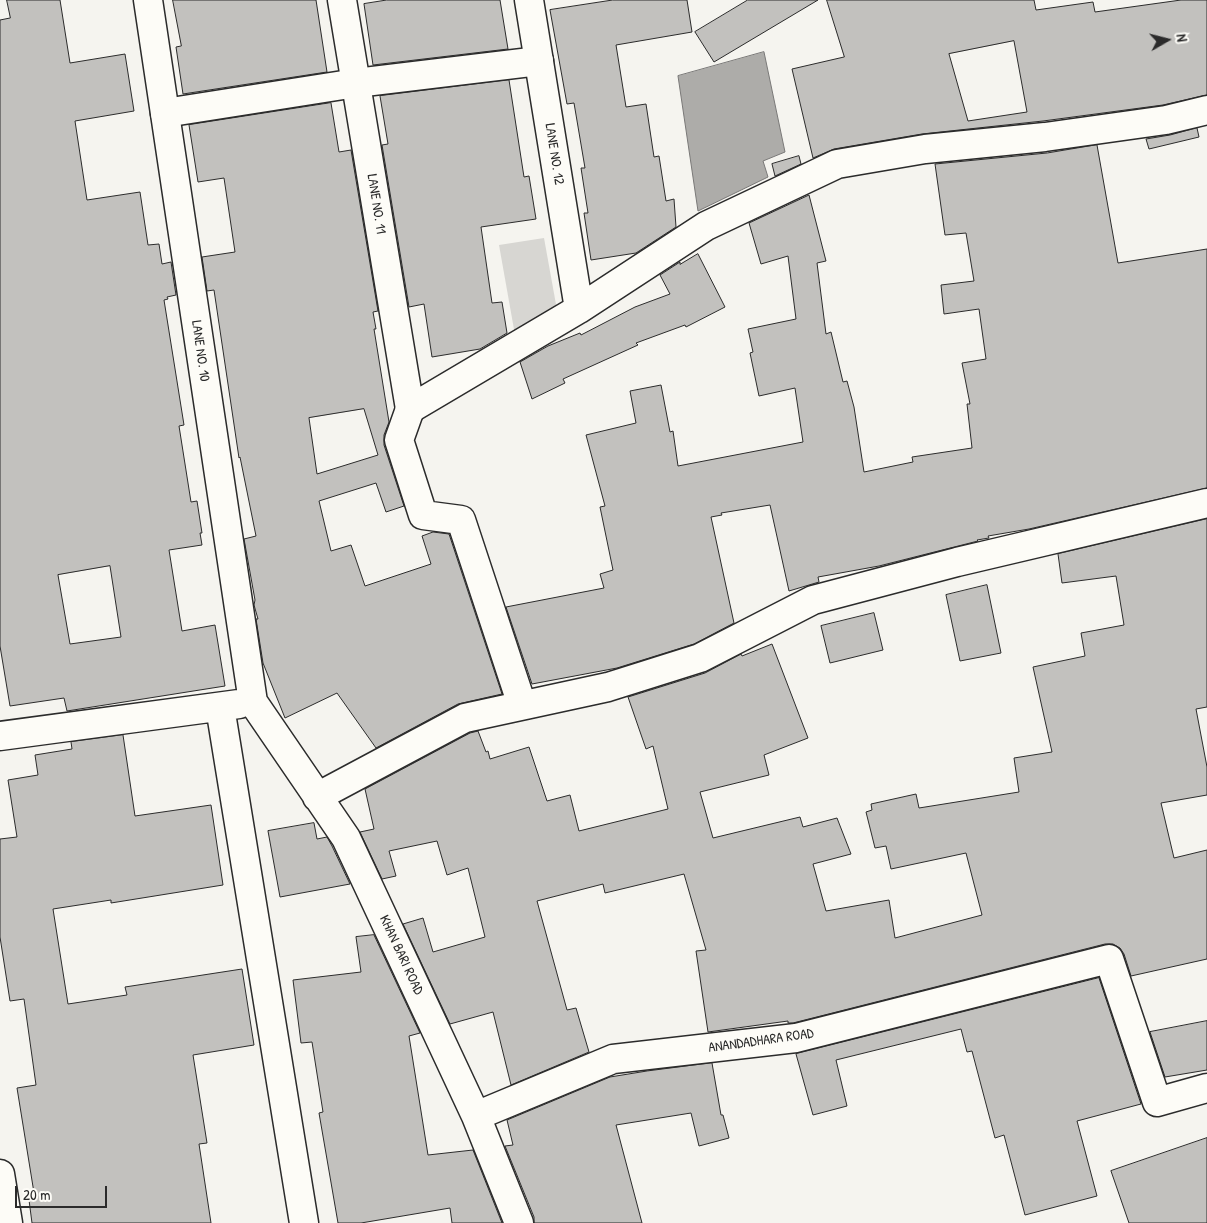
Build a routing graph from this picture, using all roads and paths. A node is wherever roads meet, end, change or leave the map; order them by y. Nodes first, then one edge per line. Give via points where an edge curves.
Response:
1 (148, 0) edge
2 (342, 0) edge
3 (529, 0) edge
4 (539, 61) junction
5 (356, 83) junction
6 (1207, 110) edge
7 (165, 113) junction
8 (579, 309) junction
9 (410, 408) junction
10 (1207, 503) edge
11 (253, 702) junction
12 (522, 706) junction
13 (220, 707) junction
14 (0, 736) edge
15 (317, 797) junction
16 (1207, 1088) edge
17 (476, 1116) junction
18 (0, 1174) edge
19 (8, 1223) edge
20 (304, 1223) edge
21 (519, 1223) edge

1 - 7 street, LANE NO. 10
2 - 5 street, LANE NO. 11
3 - 4 street, LANE NO. 12
4 - 5 street
4 - 8 street, LANE NO. 12
5 - 7 street
5 - 9 street, LANE NO. 11
6 - 8 street via 1157,121 925,149 837,164 706,226
7 - 11 street, LANE NO. 10
8 - 9 street
9 - 12 street via 399,440 423,515 461,520
10 - 12 street via 813,600 700,658 608,687
11 - 13 street
11 - 15 street, KHAN BARI ROAD
12 - 15 street via 465,718
13 - 14 street
13 - 20 street
15 - 17 street, KHAN BARI ROAD via 346,838
16 - 17 street, ANANDADHARA ROAD via 1157,1102 1109,959 796,1038 613,1059
17 - 21 street, KHAN BARI ROAD
18 - 19 street

